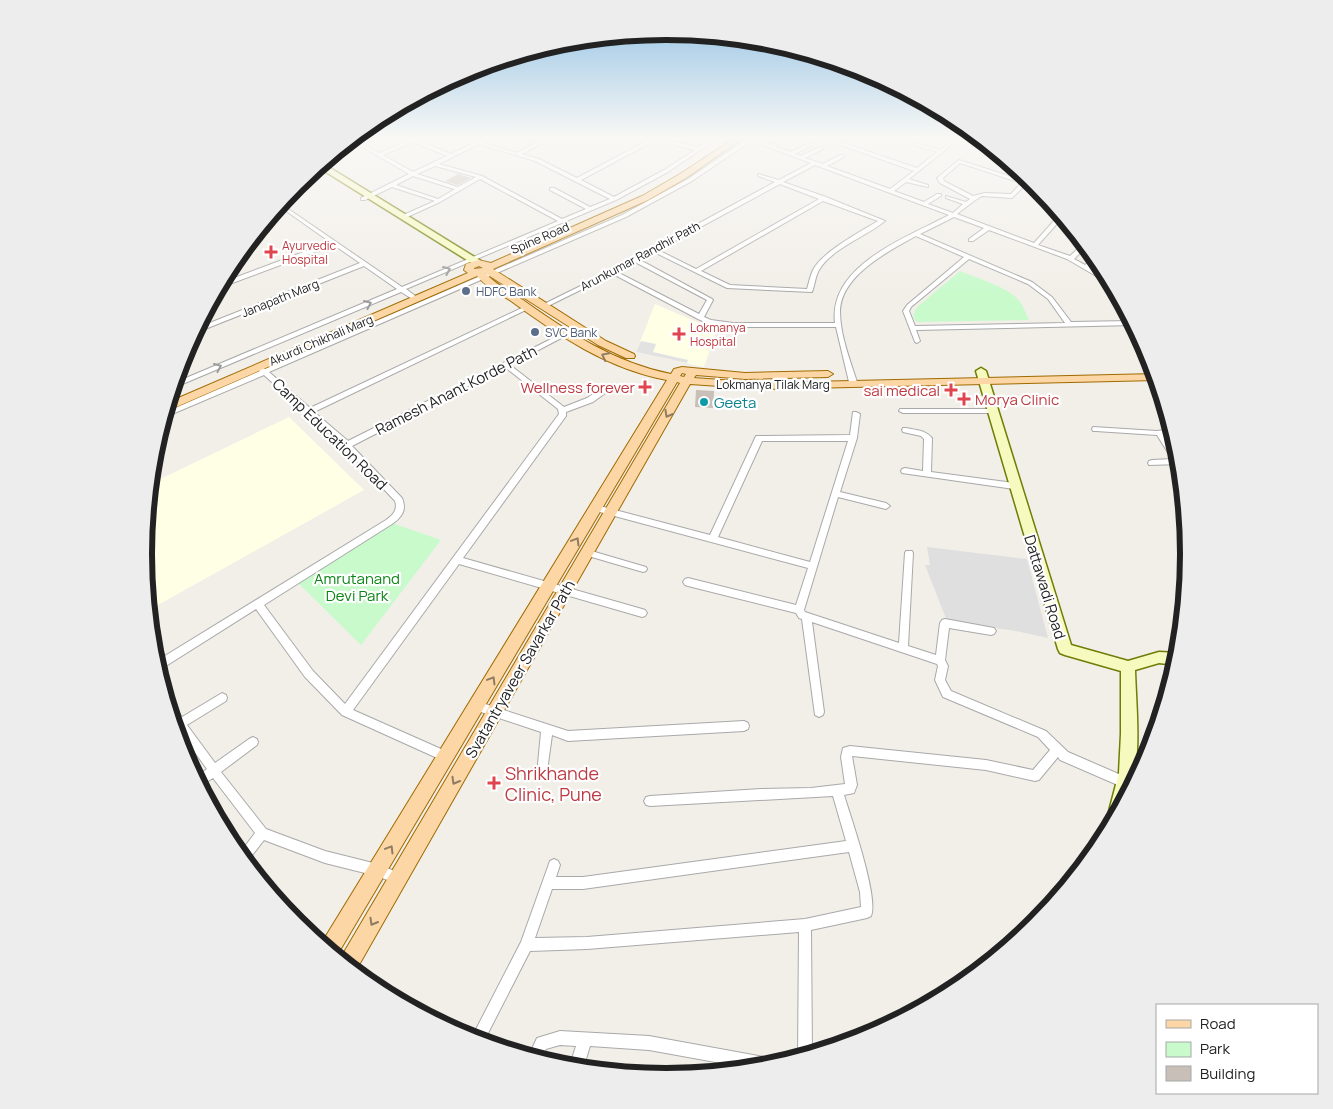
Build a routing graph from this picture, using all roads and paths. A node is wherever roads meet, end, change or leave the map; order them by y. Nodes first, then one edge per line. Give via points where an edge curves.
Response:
1 (351, 190) edge
2 (355, 190) edge
3 (382, 190) edge
4 (406, 190) edge
5 (458, 190) edge
6 (504, 190) edge
7 (553, 190) edge
8 (596, 190) edge
9 (631, 190) edge
10 (646, 190) edge
11 (659, 190) edge
12 (674, 190) edge
13 (766, 190) edge
14 (802, 190) edge
15 (888, 190) edge
16 (954, 190) edge
17 (956, 190) edge
18 (1017, 190) edge
19 (891, 191) joint
20 (939, 195) dead end
21 (366, 198) junction
22 (824, 198) junction
23 (436, 199) dead end
24 (614, 199) junction
25 (974, 199) junction
26 (924, 204) junction
27 (967, 204) junction
28 (286, 209) edge
29 (590, 209) junction
30 (954, 214) junction
31 (403, 217) junction
32 (1057, 220) edge
33 (562, 221) junction
34 (988, 228) junction
35 (915, 234) junction
36 (971, 240) dead end
37 (334, 243) junction
38 (1035, 245) junction
39 (1080, 249) edge
40 (653, 250) junction
41 (968, 257) junction
42 (1071, 259) junction
43 (635, 260) junction
44 (364, 264) junction
45 (1091, 264) edge
46 (1086, 267) junction
47 (478, 268) junction
48 (697, 271) junction
49 (613, 272) junction
50 (1098, 276) edge
51 (231, 282) edge
52 (409, 294) junction
53 (544, 306) junction
54 (528, 307) junction
55 (700, 318) junction
56 (1126, 323) edge
57 (207, 324) edge
58 (1069, 324) junction
59 (839, 325) junction
60 (209, 326) junction
61 (205, 328) edge
62 (912, 328) junction
63 (565, 334) junction
64 (917, 341) dead end
65 (506, 364) junction
66 (1146, 368) edge
67 (262, 369) junction
68 (683, 374) junction
69 (982, 376) junction
70 (1149, 377) edge
71 (852, 378) junction
72 (182, 381) edge
73 (611, 386) dead end
74 (178, 394) edge
75 (175, 405) edge
76 (173, 411) edge
77 (310, 411) junction
78 (562, 411) junction
79 (903, 411) dead end
80 (993, 411) junction
81 (856, 414) dead end
82 (906, 430) dead end
83 (1096, 430) dead end
84 (1166, 432) edge
85 (1159, 433) junction
86 (853, 438) junction
87 (347, 445) junction
88 (1170, 448) edge
89 (1152, 462) dead end
90 (1172, 462) edge
91 (906, 471) dead end
92 (927, 474) junction
93 (1014, 486) junction
94 (836, 494) junction
95 (886, 506) dead end
96 (596, 508) junction
97 (611, 512) junction
98 (712, 540) junction
99 (588, 553) junction
100 (909, 553) dead end
101 (457, 560) junction
102 (812, 566) junction
103 (643, 569) dead end
104 (688, 582) dead end
105 (548, 587) junction
106 (565, 592) junction
107 (258, 604) junction
108 (642, 613) dead end
109 (802, 613) junction
110 (991, 631) dead end
111 (903, 649) junction
112 (1171, 656) edge
113 (940, 661) junction
114 (164, 662) edge
115 (1128, 667) junction
116 (222, 698) dead end
117 (476, 706) junction
118 (346, 712) junction
119 (819, 712) dead end
120 (495, 713) junction
121 (744, 726) dead end
122 (182, 728) edge
123 (547, 729) junction
124 (185, 735) edge
125 (252, 742) dead end
126 (1057, 750) junction
127 (446, 757) junction
128 (214, 771) junction
129 (545, 772) dead end
130 (203, 778) edge
131 (1124, 782) junction
132 (837, 790) junction
133 (1121, 796) edge
134 (650, 800) dead end
135 (262, 833) junction
136 (852, 846) junction
137 (248, 853) edge
138 (554, 865) dead end
139 (377, 870) junction
140 (398, 878) junction
141 (548, 883) junction
142 (805, 925) junction
143 (332, 945) edge
144 (526, 945) junction
145 (351, 961) edge
146 (481, 1034) edge
147 (585, 1039) junction
148 (805, 1050) edge
149 (537, 1052) edge
150 (578, 1061) edge
151 (752, 1062) edge

1 - 21 street
2 - 21 street
3 - 21 street
4 - 23 street
5 - 31 street
6 - 33 street
7 - 29 street
8 - 24 street
9 - 24 street
10 - 47 main road, Spine Road
11 - 47 main road, Akurdi Chikhali Marg
12 - 47 street via 654,202
13 - 40 street, Arunkumar Randhir Path
14 - 22 street
15 - 19 street
16 - 27 street via 948,195
17 - 25 street
18 - 25 street via 1012,196 983,194
19 - 26 street
20 - 26 street
21 - 31 street
21 - 47 street
22 - 48 street
22 - 48 street via 882,221 821,264 810,291 736,288
24 - 29 street
25 - 27 street
26 - 30 street
27 - 30 street
28 - 37 street
29 - 33 street
30 - 34 street
30 - 35 street
31 - 47 street
32 - 38 street
33 - 47 street
34 - 36 street
34 - 38 street
35 - 41 street
35 - 59 street via 875,259 852,279 838,302
37 - 44 street
37 - 51 street
38 - 42 street
39 - 42 street
40 - 43 street, Arunkumar Randhir Path
40 - 48 street
41 - 58 street via 1007,272 1042,291
41 - 62 street via 909,306 906,311
42 - 46 street
43 - 49 street, Arunkumar Randhir Path
43 - 55 street via 710,300
44 - 52 street
44 - 60 street, Janapath Marg
45 - 46 street
46 - 50 street
47 - 52 main road, Akurdi Chikhali Marg
52 -> 47 street
47 - 53 main road, Lokmanya Tilak Marg
47 - 54 main road, Lokmanya Tilak Marg
47 - 67 street
49 - 53 street, Arunkumar Randhir Path
49 - 55 street
52 - 67 main road, Akurdi Chikhali Marg
72 -> 52 street
52 - 74 main road, Akurdi Chikhali Marg
53 - 68 main road, Lokmanya Tilak Marg via 613,350
54 - 63 main road, Lokmanya Tilak Marg
54 - 77 street
55 - 59 street via 733,326
56 - 58 street
57 - 60 street
58 - 62 street
59 - 71 street
60 - 61 street, Janapath Marg
62 - 64 street
63 - 65 street, Ramesh Anant Korde Path
68 -> 63 main road, Lokmanya Tilak Marg via 616,361
65 - 78 street
65 - 87 street, Ramesh Anant Korde Path
66 - 69 main road, Lokmanya Tilak Marg
67 - 75 main road, Akurdi Chikhali Marg
67 - 76 street
67 - 77 street, Camp Education Road
68 - 71 main road, Lokmanya Tilak Marg via 729,386
68 - 96 main road, Svatantryaveer Savarkar Path
68 -> 97 main road, Svatantryaveer Savarkar Path
69 - 70 main road, Lokmanya Tilak Marg
69 - 71 main road, Lokmanya Tilak Marg
69 - 80 street, Dattawadi Road
73 - 78 street via 590,400
77 - 87 street, Camp Education Road
78 - 101 street via 559,422
79 - 80 street
80 - 93 street, Dattawadi Road
81 - 86 street
82 - 92 street via 928,438
83 - 85 street
84 - 85 street
85 - 88 street
86 - 94 street
86 - 98 street via 760,438
87 - 107 street, Camp Education Road via 399,500 400,512
89 - 90 street
91 - 92 street
92 - 93 street
93 - 115 street, Dattawadi Road via 1064,649
94 - 95 street
94 - 102 street
96 - 97 street
105 -> 96 main road, Svatantryaveer Savarkar Path
97 - 98 street
97 - 99 main road, Svatantryaveer Savarkar Path
98 - 102 street
99 - 103 street
99 - 106 main road, Svatantryaveer Savarkar Path
100 - 111 street
101 - 105 street
101 - 118 street
102 - 109 street
104 - 109 street
105 - 106 street
117 -> 105 main road, Svatantryaveer Savarkar Path
106 - 108 street
106 - 120 main road, Svatantryaveer Savarkar Path
107 - 114 street, Camp Education Road
107 - 118 street via 309,674
109 - 111 street
109 - 119 street
110 - 113 street via 945,622
111 - 113 street
112 - 115 street via 1153,657
113 - 126 street via 944,666 940,680 947,694 1042,734
115 - 131 street via 1129,734
116 - 122 street
117 - 120 street
117 - 127 main road, Svatantryaveer Savarkar Path
118 - 127 street
120 - 123 street
120 -> 140 main road, Svatantryaveer Savarkar Path
121 - 123 street via 568,736
123 - 129 street
124 - 128 street
125 - 128 street
126 - 131 street via 1070,759
126 - 132 street via 1035,776 986,765 850,751 846,757 851,788
139 -> 127 main road, Svatantryaveer Savarkar Path
128 - 130 street
128 - 135 street
131 - 133 street
132 - 134 street
132 - 136 street
135 - 137 street
135 - 139 street via 326,857
136 - 141 street via 583,883
136 - 142 street via 866,892 867,912
138 - 141 street
139 - 140 street
139 - 143 main road, Svatantryaveer Savarkar Path
140 -> 145 main road, Svatantryaveer Savarkar Path
141 - 144 street
142 - 144 street
142 - 148 street
144 - 146 street
147 - 149 street via 547,1041
147 - 150 street
147 - 151 street via 648,1042

